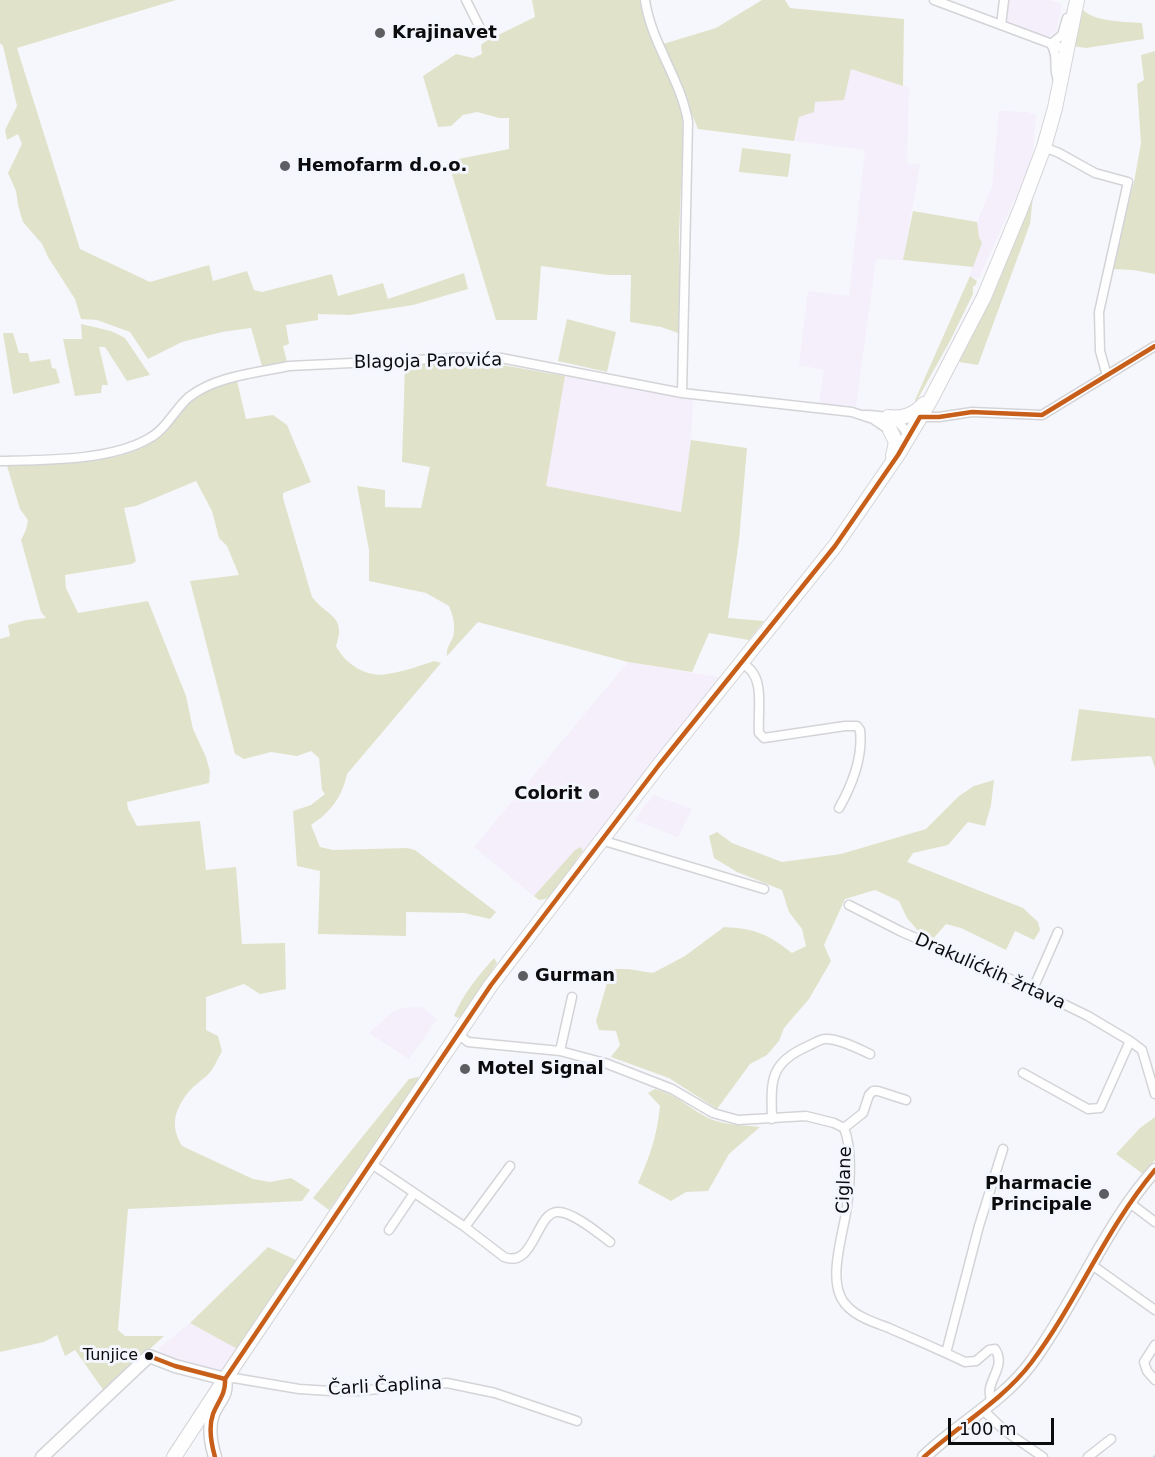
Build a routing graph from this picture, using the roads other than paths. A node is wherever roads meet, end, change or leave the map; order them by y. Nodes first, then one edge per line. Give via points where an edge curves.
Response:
1 (466, 0) edge
2 (645, 0) edge
3 (934, 0) edge
4 (1004, 0) edge
5 (1077, 2) edge
6 (1001, 25) junction
7 (480, 28) dead end
8 (1051, 44) junction
9 (1068, 50) junction
10 (1060, 84) junction
11 (1044, 147) junction
12 (1155, 346) edge
13 (1107, 376) junction
14 (935, 391) junction
15 (682, 393) junction
16 (864, 415) junction
17 (920, 417) junction
18 (889, 424) junction
19 (908, 438) junction
20 (0, 461) edge
21 (886, 471) junction
22 (741, 663) junction
23 (839, 807) dead end
24 (602, 840) junction
25 (764, 889) dead end
26 (849, 905) dead end
27 (1058, 932) dead end
28 (1033, 989) junction
29 (572, 998) dead end
30 (457, 1033) junction
31 (1130, 1041) junction
32 (560, 1051) junction
33 (870, 1054) dead end
34 (1023, 1073) dead end
35 (1155, 1094) edge
36 (906, 1100) dead end
37 (772, 1119) junction
38 (844, 1128) junction
39 (1003, 1149) dead end
40 (370, 1163) junction
41 (510, 1166) dead end
42 (1152, 1178) edge
43 (414, 1193) junction
44 (1130, 1203) junction
45 (1155, 1222) edge
46 (465, 1227) junction
47 (389, 1230) dead end
48 (610, 1242) dead end
49 (1092, 1265) junction
50 (1155, 1310) edge
51 (1155, 1345) edge
52 (946, 1353) junction
53 (225, 1379) junction
54 (1155, 1380) edge
55 (992, 1401) junction
56 (982, 1409) junction
57 (577, 1421) dead end
58 (1111, 1439) dead end
59 (42, 1457) edge
60 (174, 1457) edge
61 (215, 1457) edge
62 (924, 1457) edge
63 (1043, 1457) edge
64 (1088, 1457) edge

1 - 7 street
2 - 15 street via 688,122
3 - 6 street
4 - 6 street
5 - 8 street via 1068,14 1062,35
5 - 9 main road
6 - 8 street
8 - 9 street
8 - 10 street via 1056,55 1055,76
9 - 10 main road
10 - 11 main road
11 - 13 street via 1095,173 1128,182 1099,312 1100,351
11 - 14 main road via 984,297
12 - 13 street
13 - 17 street via 1042,416 972,412
14 - 17 main road
14 - 18 main road via 920,408
15 - 16 street, Blagoja Parovića
15 - 20 street, Blagoja Parovića via 501,358 289,366 200,389 159,432 132,446 96,456
16 - 18 street
16 - 18 street, Blagoja Parovića
17 - 19 main road
18 - 19 street, Blagoja Parovića via 901,439
18 - 19 street via 903,427
18 - 21 main road via 895,448
19 - 21 main road
21 - 22 main road via 835,546
22 - 23 street via 757,680 759,733 764,738 845,726 857,726 860,730 857,762
22 - 24 main road
24 - 25 street
24 - 30 main road
26 - 28 street, Drakulićkih žrtava via 911,937
27 - 28 street
28 - 31 street, Drakulićkih žrtava
29 - 32 street
30 - 32 street, Ciglane via 468,1042
30 - 40 main road
31 - 34 street via 1100,1108 1088,1109
31 - 35 street, Drakulićkih žrtava via 1142,1050
32 - 37 street, Ciglane via 644,1077 713,1113 738,1120
33 - 37 street via 825,1039 788,1057 777,1066 771,1090
36 - 38 street via 873,1091 863,1113
37 - 38 street, Ciglane via 806,1116
38 - 52 street, Ciglane via 849,1181 837,1266 843,1302 860,1315
39 - 52 street
40 - 43 street
40 - 53 main road
41 - 46 street
42 - 44 street
43 - 46 street
43 - 47 street
44 - 45 street
44 - 49 street
46 - 48 street via 511,1259 519,1258 547,1218 558,1211
49 - 50 street
49 - 55 street via 1031,1363
51 - 54 street via 1144,1362
52 - 55 street, Ciglane via 972,1362 995,1349 999,1360 989,1393
53 - 57 street, Čarli Čaplina via 348,1391 447,1383
53 - 59 street via 149,1356
53 - 60 main road
53 - 61 street via 226,1389 211,1423
55 - 56 street
56 - 62 street
56 - 63 street
58 - 64 street

